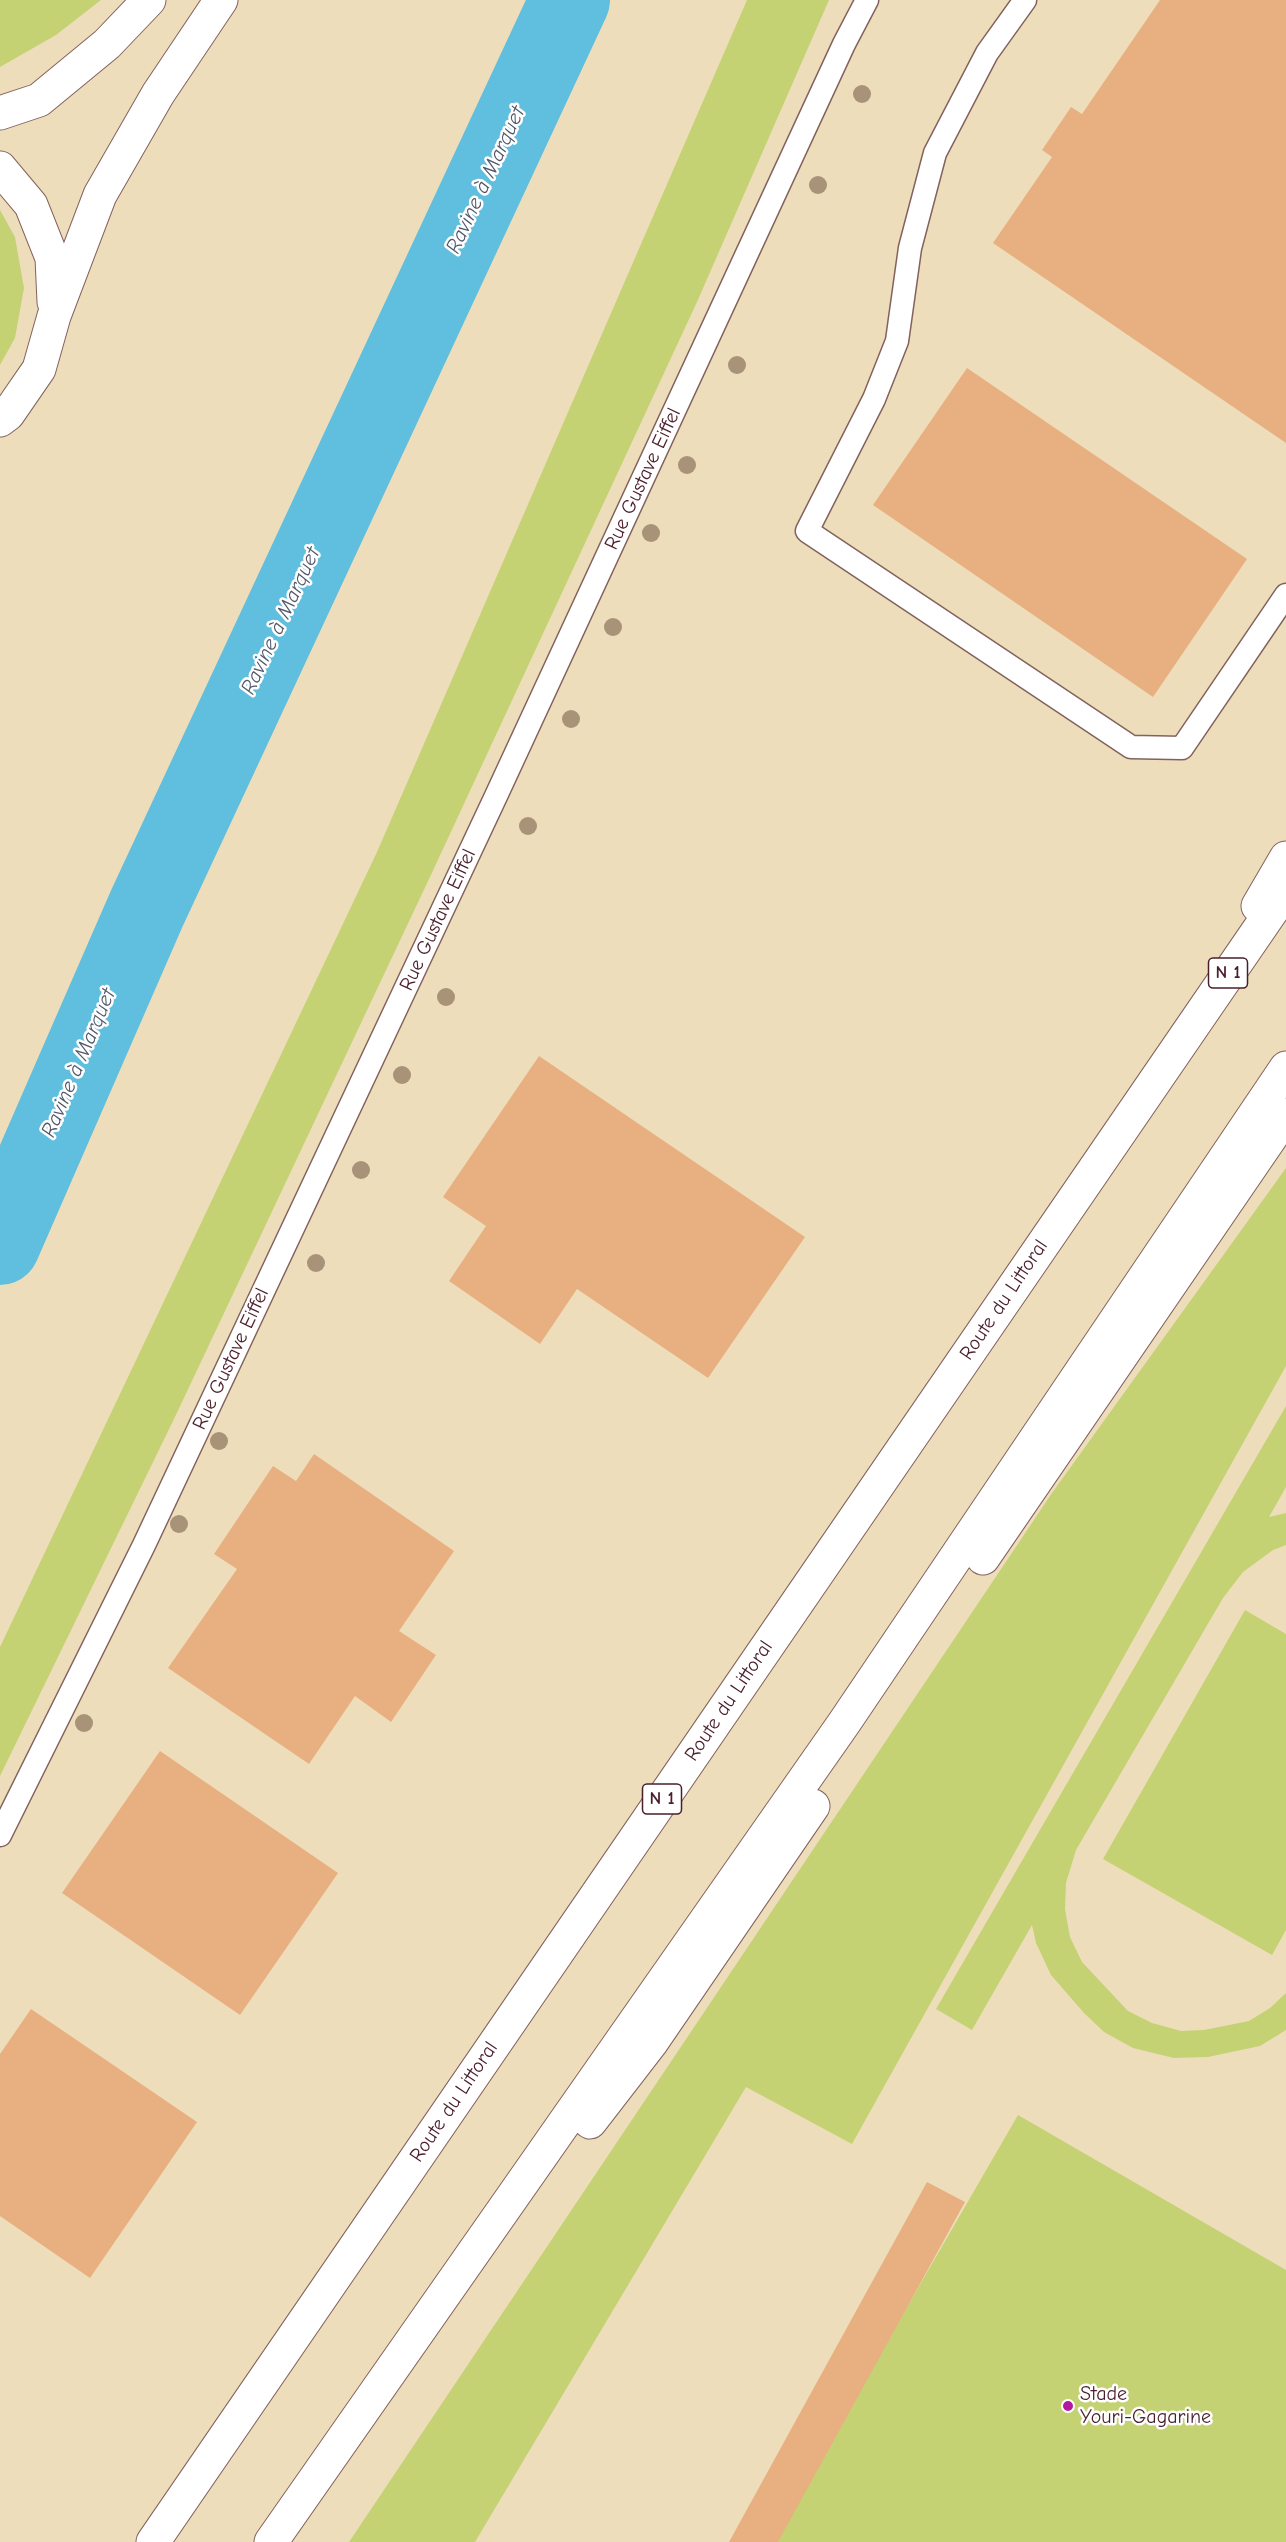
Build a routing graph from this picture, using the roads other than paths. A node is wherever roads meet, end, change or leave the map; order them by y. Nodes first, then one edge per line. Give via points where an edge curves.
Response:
1 (149, 0) edge
2 (221, 0) edge
3 (867, 0) edge
4 (1025, 0) edge
5 (0, 113) edge
6 (0, 168) edge
7 (54, 316) junction
8 (0, 420) edge
9 (1286, 595) edge
10 (1286, 858) edge
11 (1286, 890) edge
12 (1171, 1056) junction
13 (1286, 1068) edge
14 (1286, 1115) edge
15 (0, 1835) edge
16 (332, 2455) junction
17 (153, 2542) edge
18 (272, 2542) edge

1 - 5 main road via 108,44 39,100
2 - 7 main road via 158,94 100,195
3 - 15 lane, Rue Gustave Eiffel via 144,1545
4 - 9 lane via 987,53 935,153 910,248 897,341 874,399 807,531 1131,747 1182,748
6 - 7 main road via 31,205 52,258
7 - 8 main road via 39,369
10 - 12 main road
11 - 12 main road, Route du Littoral / N 1
12 - 17 main road, Route du Littoral / N 1
13 - 16 main road via 844,1723
14 - 16 main road via 651,2043
16 - 18 main road

